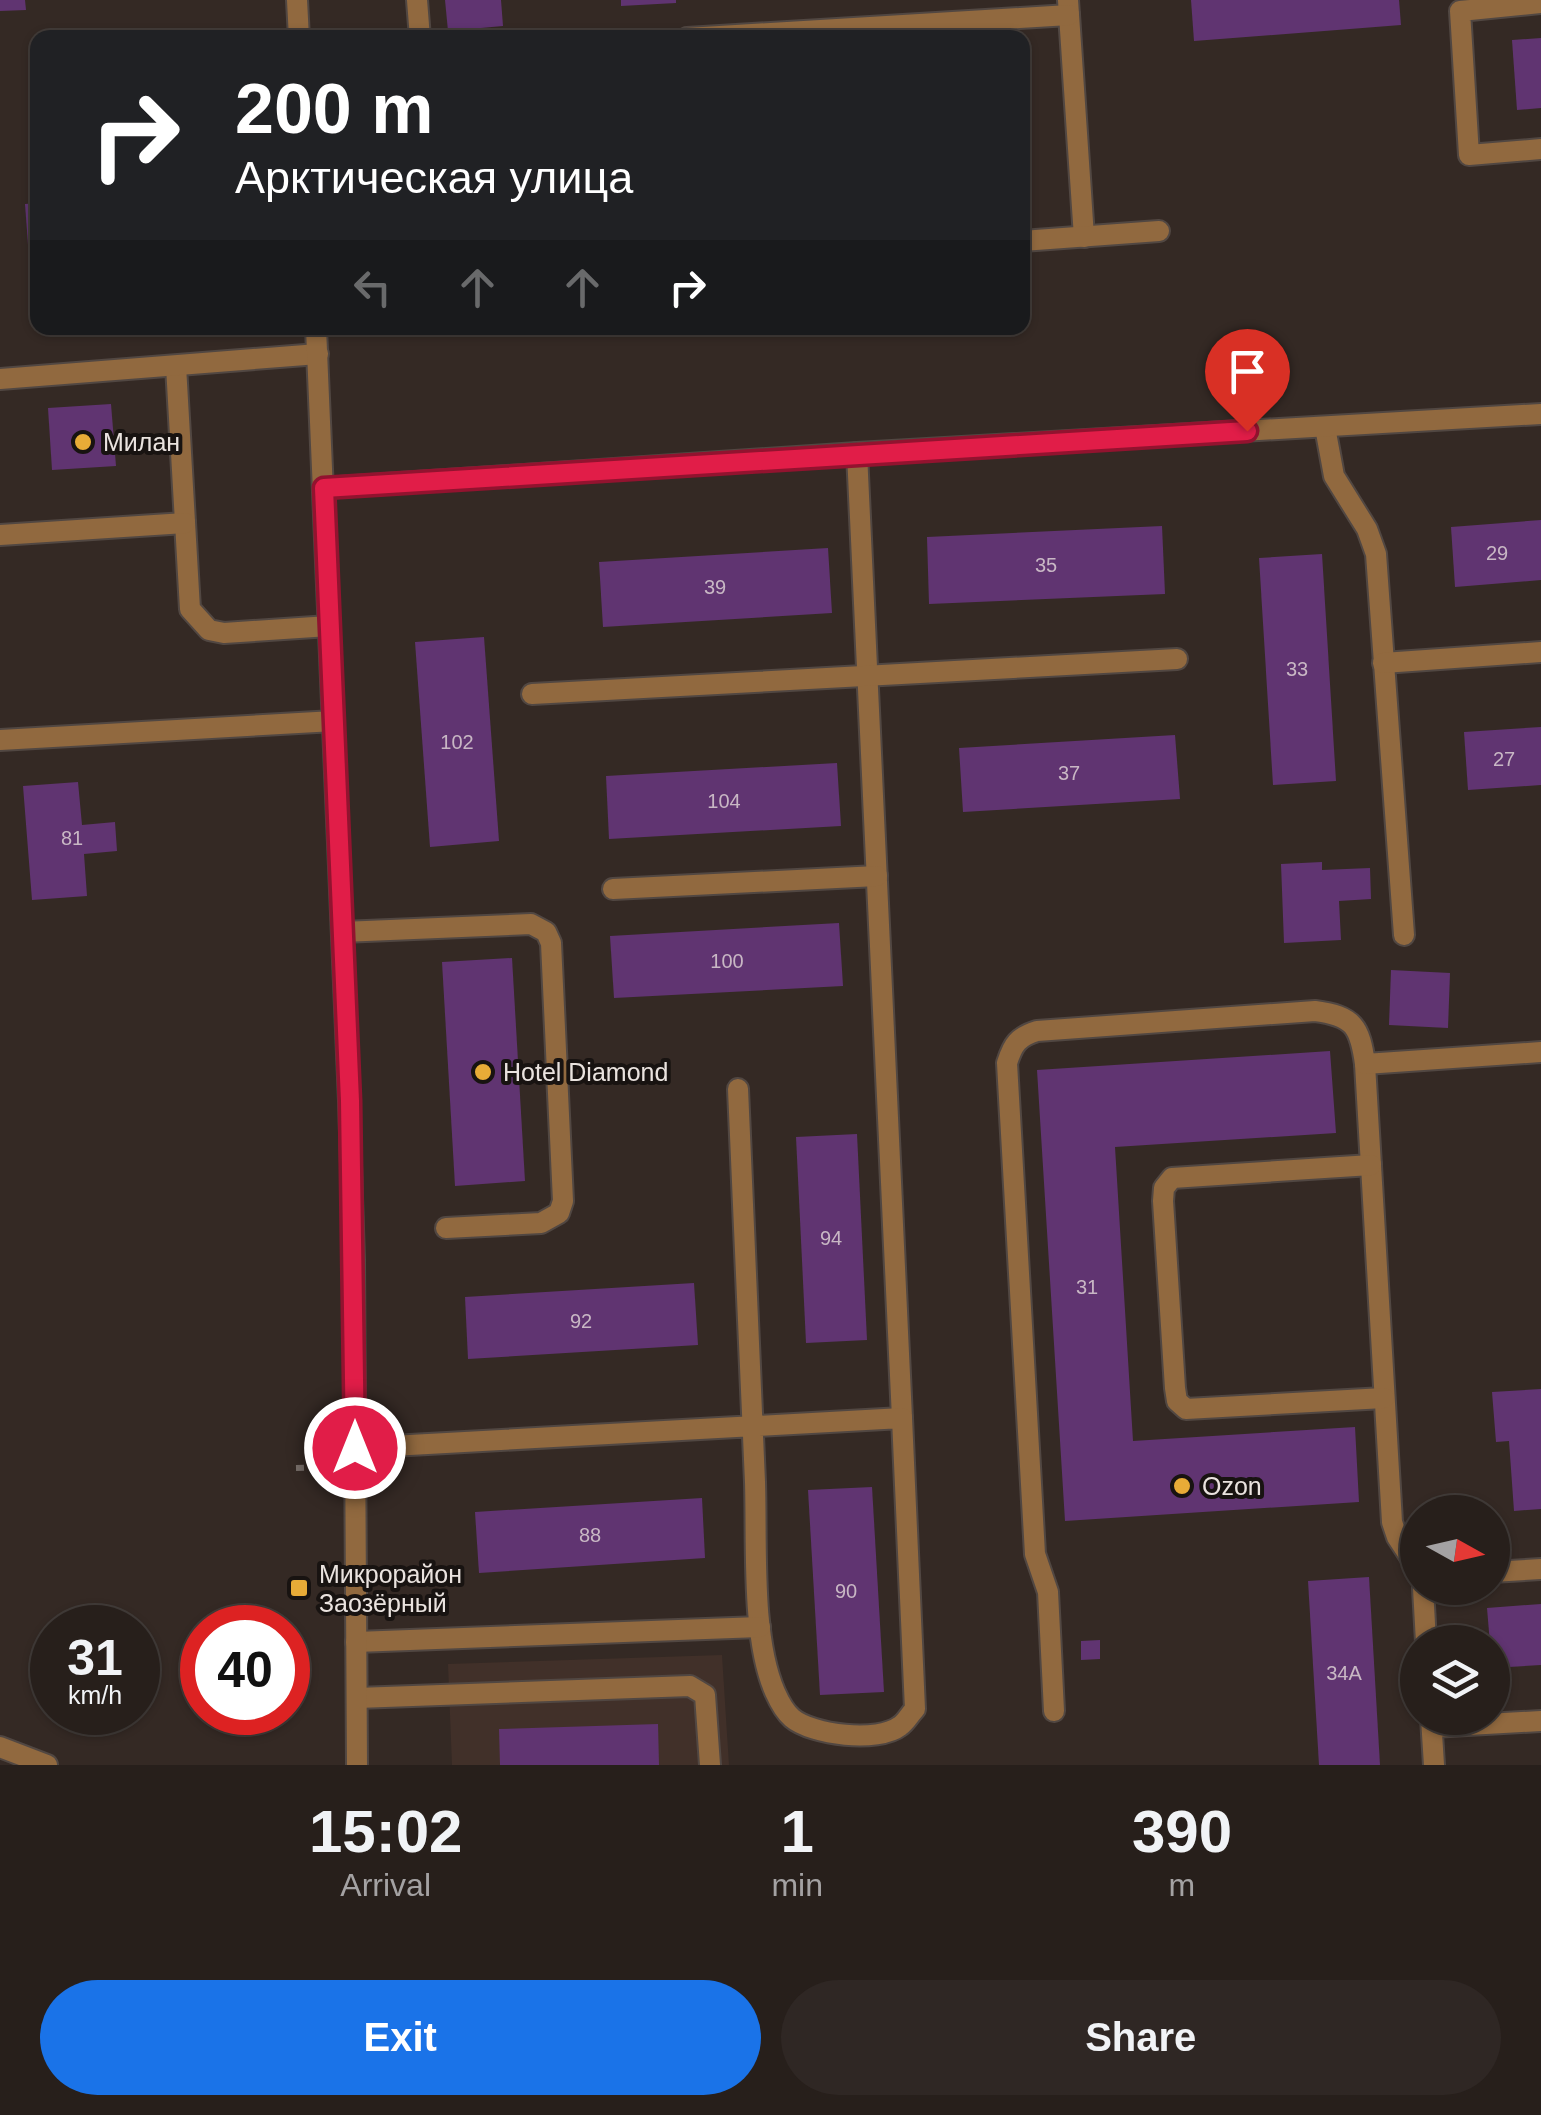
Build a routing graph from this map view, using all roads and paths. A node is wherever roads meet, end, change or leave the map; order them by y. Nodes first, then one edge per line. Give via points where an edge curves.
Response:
1 (298, 0) edge
2 (417, 0) edge
3 (1541, 3) edge
4 (1069, 8) edge
5 (300, 30) edge
6 (419, 30) edge
7 (789, 30) edge
8 (1541, 149) edge
9 (1159, 231) dead end
10 (1084, 237) junction
11 (1030, 240) edge
12 (317, 335) edge
13 (318, 354) junction
14 (176, 366) junction
15 (0, 378) edge
16 (1541, 414) edge
17 (1325, 426) junction
18 (857, 453) junction
19 (324, 488) junction
20 (185, 523) junction
21 (0, 535) edge
22 (329, 626) junction
23 (1541, 652) edge
24 (1177, 658) dead end
25 (1383, 663) junction
26 (867, 675) junction
27 (532, 694) dead end
28 (334, 721) junction
29 (0, 740) edge
30 (877, 876) junction
31 (613, 888) dead end
32 (342, 932) junction
33 (1404, 934) dead end
34 (1541, 1052) edge
35 (1365, 1064) junction
36 (738, 1089) dead end
37 (1371, 1165) junction
38 (446, 1228) dead end
39 (1384, 1398) junction
40 (902, 1418) junction
41 (753, 1425) junction
42 (355, 1448) junction
43 (1400, 1543) edge
44 (1541, 1569) edge
45 (1510, 1571) edge
46 (760, 1627) junction
47 (356, 1642) junction
48 (357, 1698) junction
49 (1054, 1712) dead end
50 (1510, 1721) edge
51 (1541, 1721) edge
52 (1432, 1735) edge
53 (0, 1747) edge
54 (47, 1765) edge
55 (357, 1765) edge
56 (710, 1765) edge
57 (1434, 1765) edge

1 - 5 street
2 - 6 street
3 - 8 street via 1460,12 1469,155
4 - 7 street
4 - 10 street
9 - 10 street
10 - 11 street
12 - 13 street
13 - 14 street
13 - 19 street
14 - 15 street
14 - 20 street
16 - 17 street
17 - 18 street
17 - 25 street via 1334,476 1373,540
18 - 19 street
18 - 26 street
19 - 22 street
20 - 21 street
20 - 22 street via 190,609 209,630
22 - 28 street
23 - 25 street
24 - 26 street
25 - 33 street
26 - 27 street
26 - 30 street
28 - 29 street
28 - 32 street
30 - 31 street
30 - 40 street
32 - 38 street via 531,924 551,943 560,1213 541,1223
32 - 42 street
34 - 35 street
35 - 37 street
35 - 49 street via 1362,1036 1350,1020 1315,1012 1036,1030 1012,1047 1007,1063 1034,1554 1048,1592
36 - 41 street
37 - 39 street
37 - 39 street via 1172,1178 1163,1201 1175,1388 1186,1409
39 - 43 street via 1392,1522
40 - 41 street
40 - 46 street via 916,1709 899,1727 880,1734 802,1725 776,1694
41 - 42 street
41 - 46 street
42 - 47 street
44 - 45 street
46 - 47 street
47 - 48 street
48 - 55 street
48 - 56 street via 690,1686 705,1695 708,1706
50 - 51 street
52 - 57 street
53 - 54 street

